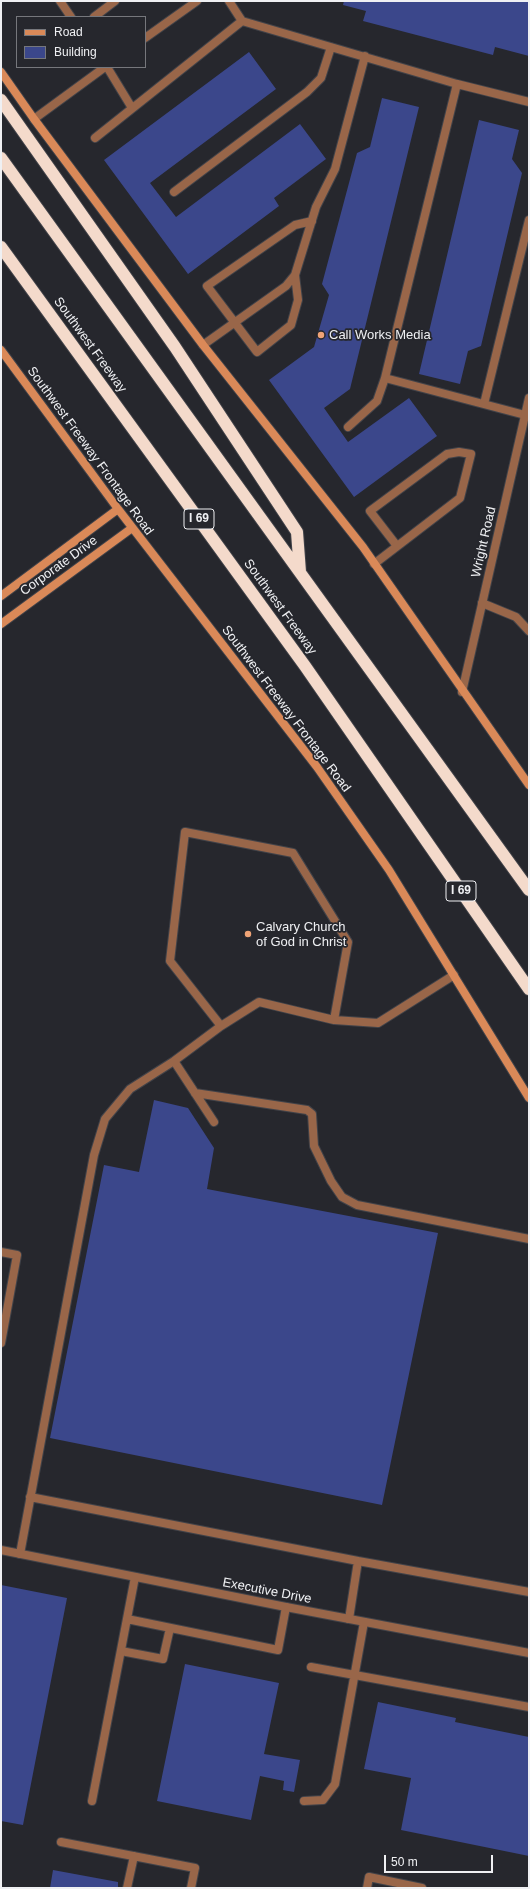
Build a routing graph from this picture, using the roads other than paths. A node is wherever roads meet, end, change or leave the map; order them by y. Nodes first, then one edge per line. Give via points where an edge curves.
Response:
1 (60, 1) edge
2 (115, 1) edge
3 (197, 1) edge
4 (229, 1) edge
5 (70, 16) edge
6 (95, 16) edge
7 (242, 21) junction
8 (146, 37) edge
9 (331, 47) junction
10 (365, 56) junction
11 (105, 68) edge
12 (107, 68) edge
13 (1, 72) edge
14 (457, 84) junction
15 (1, 100) edge
16 (529, 102) edge
17 (132, 108) junction
18 (34, 119) junction
19 (95, 138) dead end
20 (1, 158) edge
21 (174, 192) dead end
22 (529, 220) edge
23 (312, 221) junction
24 (1, 247) edge
25 (1, 258) edge
26 (295, 275) junction
27 (50, 313) junction
28 (234, 322) junction
29 (203, 344) junction
30 (1, 350) edge
31 (385, 378) junction
32 (529, 398) edge
33 (484, 404) junction
34 (525, 415) junction
35 (348, 427) dead end
36 (118, 509) junction
37 (132, 528) junction
38 (397, 546) junction
39 (374, 564) junction
40 (300, 572) junction
41 (1, 596) edge
42 (482, 603) junction
43 (1, 624) edge
44 (529, 631) edge
45 (462, 692) junction
46 (529, 785) edge
47 (529, 890) edge
48 (454, 975) junction
49 (529, 989) edge
50 (334, 1020) junction
51 (221, 1026) junction
52 (174, 1061) junction
53 (195, 1093) junction
54 (529, 1098) edge
55 (214, 1122) dead end
56 (529, 1238) edge
57 (1, 1252) edge
58 (1, 1293) edge
59 (10, 1294) junction
60 (1, 1343) edge
61 (30, 1497) junction
62 (1, 1550) edge
63 (20, 1554) junction
64 (358, 1562) junction
65 (135, 1577) junction
66 (529, 1592) edge
67 (286, 1607) junction
68 (127, 1619) junction
69 (349, 1619) junction
70 (364, 1622) junction
71 (170, 1628) junction
72 (121, 1651) junction
73 (529, 1653) edge
74 (311, 1667) dead end
75 (355, 1675) junction
76 (529, 1708) edge
77 (92, 1801) dead end
78 (304, 1801) dead end
79 (62, 1842) dead end
80 (134, 1856) junction
81 (127, 1888) edge
82 (191, 1888) edge
83 (367, 1888) edge
84 (422, 1888) edge

1 - 5 street
2 - 6 street
3 - 8 street
4 - 7 street
7 - 9 street
7 - 17 street
9 - 10 street
9 - 21 street via 321,78 307,92
10 - 14 street
10 - 23 street via 335,169 316,207
11 - 18 street
12 - 17 street
13 - 18 main road
14 - 16 street
14 - 31 street
15 - 40 highway via 176,347 297,532
17 - 19 street
18 - 29 main road
20 - 40 highway
22 - 33 street
23 - 26 street
23 - 28 street via 295,225 207,286
24 - 27 highway, Southwest Freeway / I 69
25 - 27 highway
26 - 28 street via 286,286
26 - 28 street via 298,300 292,325 257,352
27 - 49 highway, Southwest Freeway / I 69 via 305,666
28 - 29 street
29 - 39 main road
30 - 36 main road, Southwest Freeway Frontage Road
31 - 33 street
31 - 35 street via 377,401
32 - 34 street, Wright Road
33 - 34 street
34 - 42 street, Wright Road
36 - 37 main road, Southwest Freeway Frontage Road
36 - 41 main road, Corporate Drive
37 - 43 main road, Corporate Drive
37 - 48 main road, Southwest Freeway Frontage Road via 321,774 389,870
38 - 38 street via 460,498 470,454 447,454 370,511
38 - 39 street
39 - 45 main road
40 - 47 highway
42 - 44 street via 516,617
42 - 45 street, Wright Road
45 - 46 main road
48 - 50 street via 378,1023
48 - 54 main road, Southwest Freeway Frontage Road
50 - 51 street via 259,1002
50 - 51 street via 348,942 293,852 184,832 170,961
51 - 52 street
52 - 53 street
52 - 61 street via 130,1089 105,1119 94,1155
53 - 55 street
53 - 56 street via 307,1110 312,1114 314,1146 331,1181 342,1197 358,1205
57 - 59 street via 17,1255
58 - 59 street
59 - 60 street
61 - 63 street
61 - 64 street
62 - 63 street, Executive Drive
63 - 65 street, Executive Drive
64 - 66 street
64 - 69 street
65 - 67 street, Executive Drive
65 - 68 street
67 - 69 street, Executive Drive
67 - 71 street via 278,1650
68 - 71 street
68 - 72 street
69 - 70 street, Executive Drive
70 - 73 street, Executive Drive
70 - 75 street
71 - 72 street via 163,1659
72 - 77 street
74 - 75 street
75 - 76 street
75 - 78 street via 335,1784 323,1800
79 - 80 street
80 - 81 street
80 - 82 street via 195,1868
83 - 84 street via 369,1877

